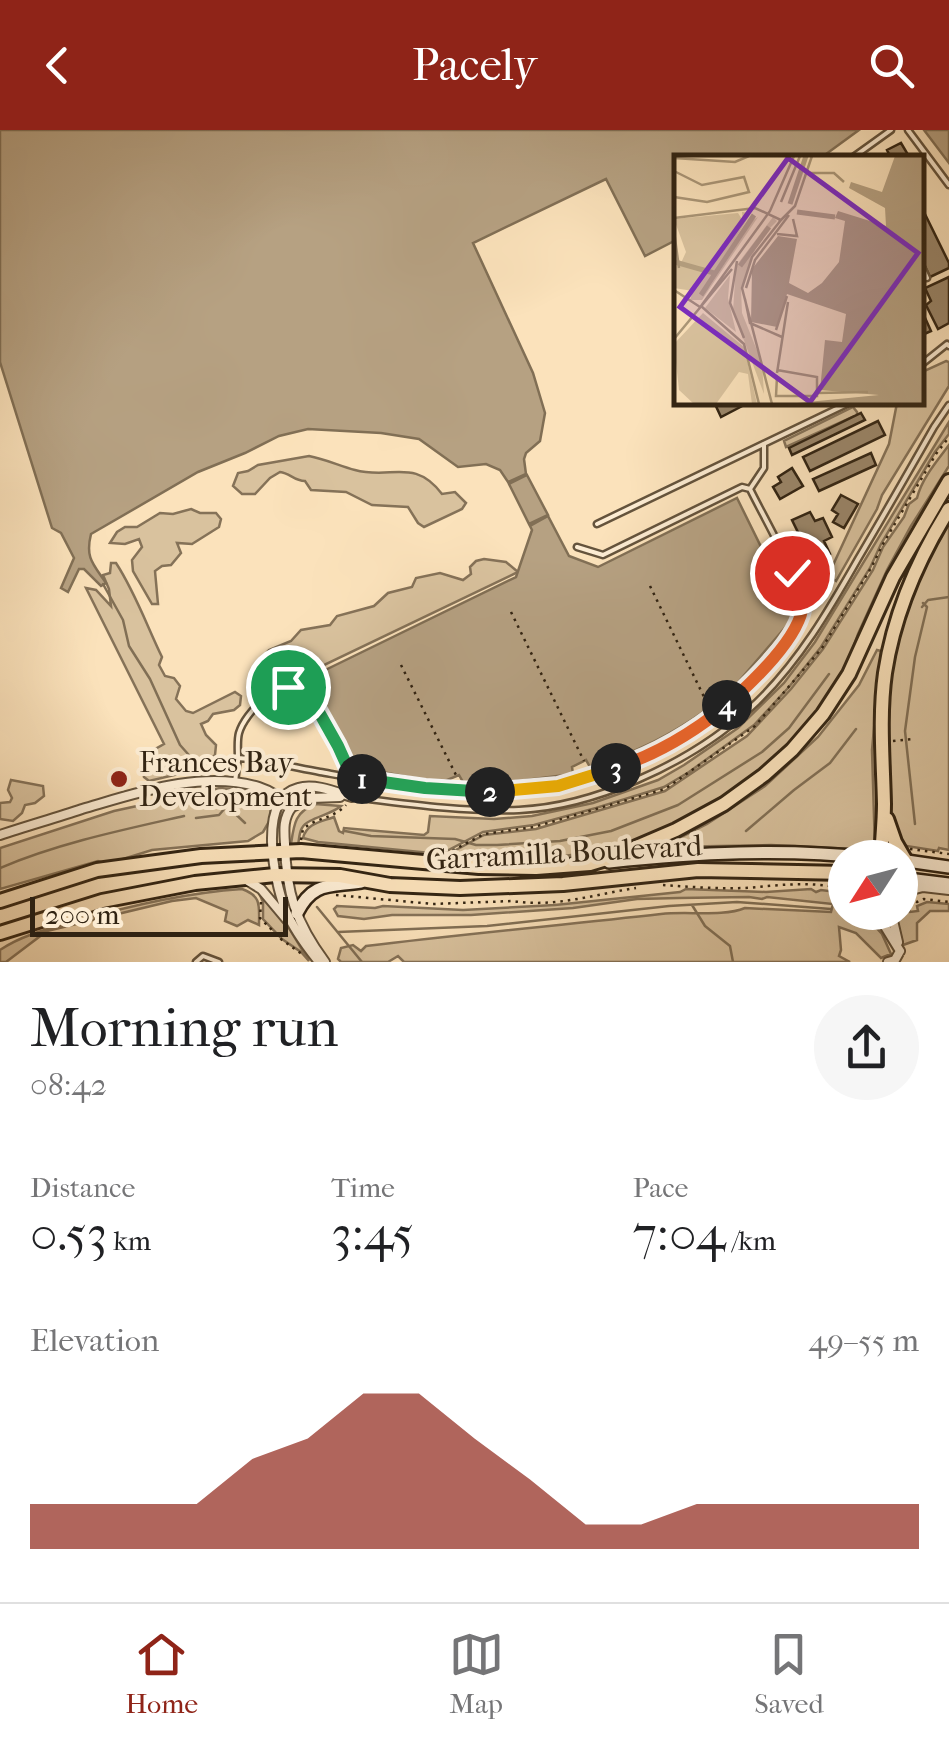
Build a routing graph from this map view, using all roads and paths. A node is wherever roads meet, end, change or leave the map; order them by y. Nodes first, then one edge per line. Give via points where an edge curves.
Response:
1 (891, 130) edge
2 (908, 130) edge
3 (862, 150) junction
4 (856, 155) edge
5 (864, 155) edge
6 (949, 185) edge
7 (924, 272) edge
8 (927, 278) dead end
9 (948, 344) edge
10 (924, 362) edge
11 (845, 405) edge
12 (949, 405) edge
13 (949, 437) edge
14 (764, 445) junction
15 (949, 481) edge
16 (750, 490) junction
17 (949, 509) edge
18 (597, 524) dead end
19 (577, 547) dead end
20 (650, 586) dead end
21 (511, 612) dead end
22 (401, 665) dead end
23 (706, 701) dead end
24 (914, 739) dead end
25 (882, 742) junction
26 (238, 758) junction
27 (584, 761) dead end
28 (456, 775) dead end
29 (352, 777) junction
30 (235, 782) junction
31 (352, 797) junction
32 (282, 798) junction
33 (292, 807) junction
34 (884, 807) junction
35 (1, 832) edge
36 (301, 840) dead end
37 (882, 840) edge
38 (894, 840) edge
39 (279, 852) junction
40 (949, 854) edge
41 (828, 856) edge
42 (918, 856) edge
43 (435, 857) dead end
44 (918, 860) edge
45 (590, 864) junction
46 (949, 866) edge
47 (828, 874) edge
48 (280, 875) junction
49 (244, 878) junction
50 (918, 881) edge
51 (365, 882) junction
52 (949, 887) edge
53 (918, 889) edge
54 (255, 892) dead end
55 (0, 901) edge
56 (918, 902) edge
57 (949, 902) edge
58 (296, 912) junction
59 (886, 930) edge
60 (895, 930) edge
61 (0, 933) edge
62 (302, 940) junction
63 (900, 952) junction
64 (196, 962) edge
65 (219, 962) edge
66 (309, 962) edge
67 (322, 962) edge
68 (888, 962) edge

1 - 3 lane
2 - 6 lane
3 - 4 lane
3 - 5 lane
7 - 8 lane
9 - 10 lane
11 - 14 lane
12 - 31 lane via 817,629 760,699 694,751 623,786 556,806 446,809
13 - 43 path via 822,648 756,726 664,789 534,827 484,834
14 - 16 lane via 764,468
14 - 18 lane
15 - 45 main road via 892,577 849,674 792,750 692,823
16 - 19 lane via 742,488 604,555
16 - 29 lane via 792,573 802,618 714,716 643,759 558,786 493,792
17 - 25 main road via 910,581 896,625 884,679
20 - 23 path
21 - 27 path
22 - 28 path
24 - 25 path
25 - 34 main road
26 - 29 lane
26 - 29 lane via 238,734 247,716 259,702 298,686 314,699
26 - 30 lane
30 - 32 street
30 - 35 street via 150,790
31 - 32 street via 304,787
31 - 33 street via 311,798
31 - 36 path via 337,814 303,829
32 - 33 street
32 - 39 street via 274,818
33 - 39 street
34 - 37 main road
34 - 38 main road
39 - 45 main road via 479,867
39 - 48 street
39 - 55 main road via 97,870
40 - 42 path
41 - 45 street, Garramilla Boulevard via 698,853
44 - 46 street
47 - 51 main road, Garramilla Boulevard via 698,870 489,888
48 - 49 main road, Garramilla Boulevard
48 - 51 main road, Garramilla Boulevard
48 - 58 street
48 - 62 street via 286,909
49 - 61 main road, Garramilla Boulevard via 102,901
49 - 62 street via 269,897
50 - 52 street
51 - 58 street via 318,888
52 - 53 street
54 - 66 path via 260,918
56 - 57 path
58 - 67 street
59 - 63 street
60 - 63 street
62 - 67 street
63 - 68 street
64 - 65 lane via 203,956

